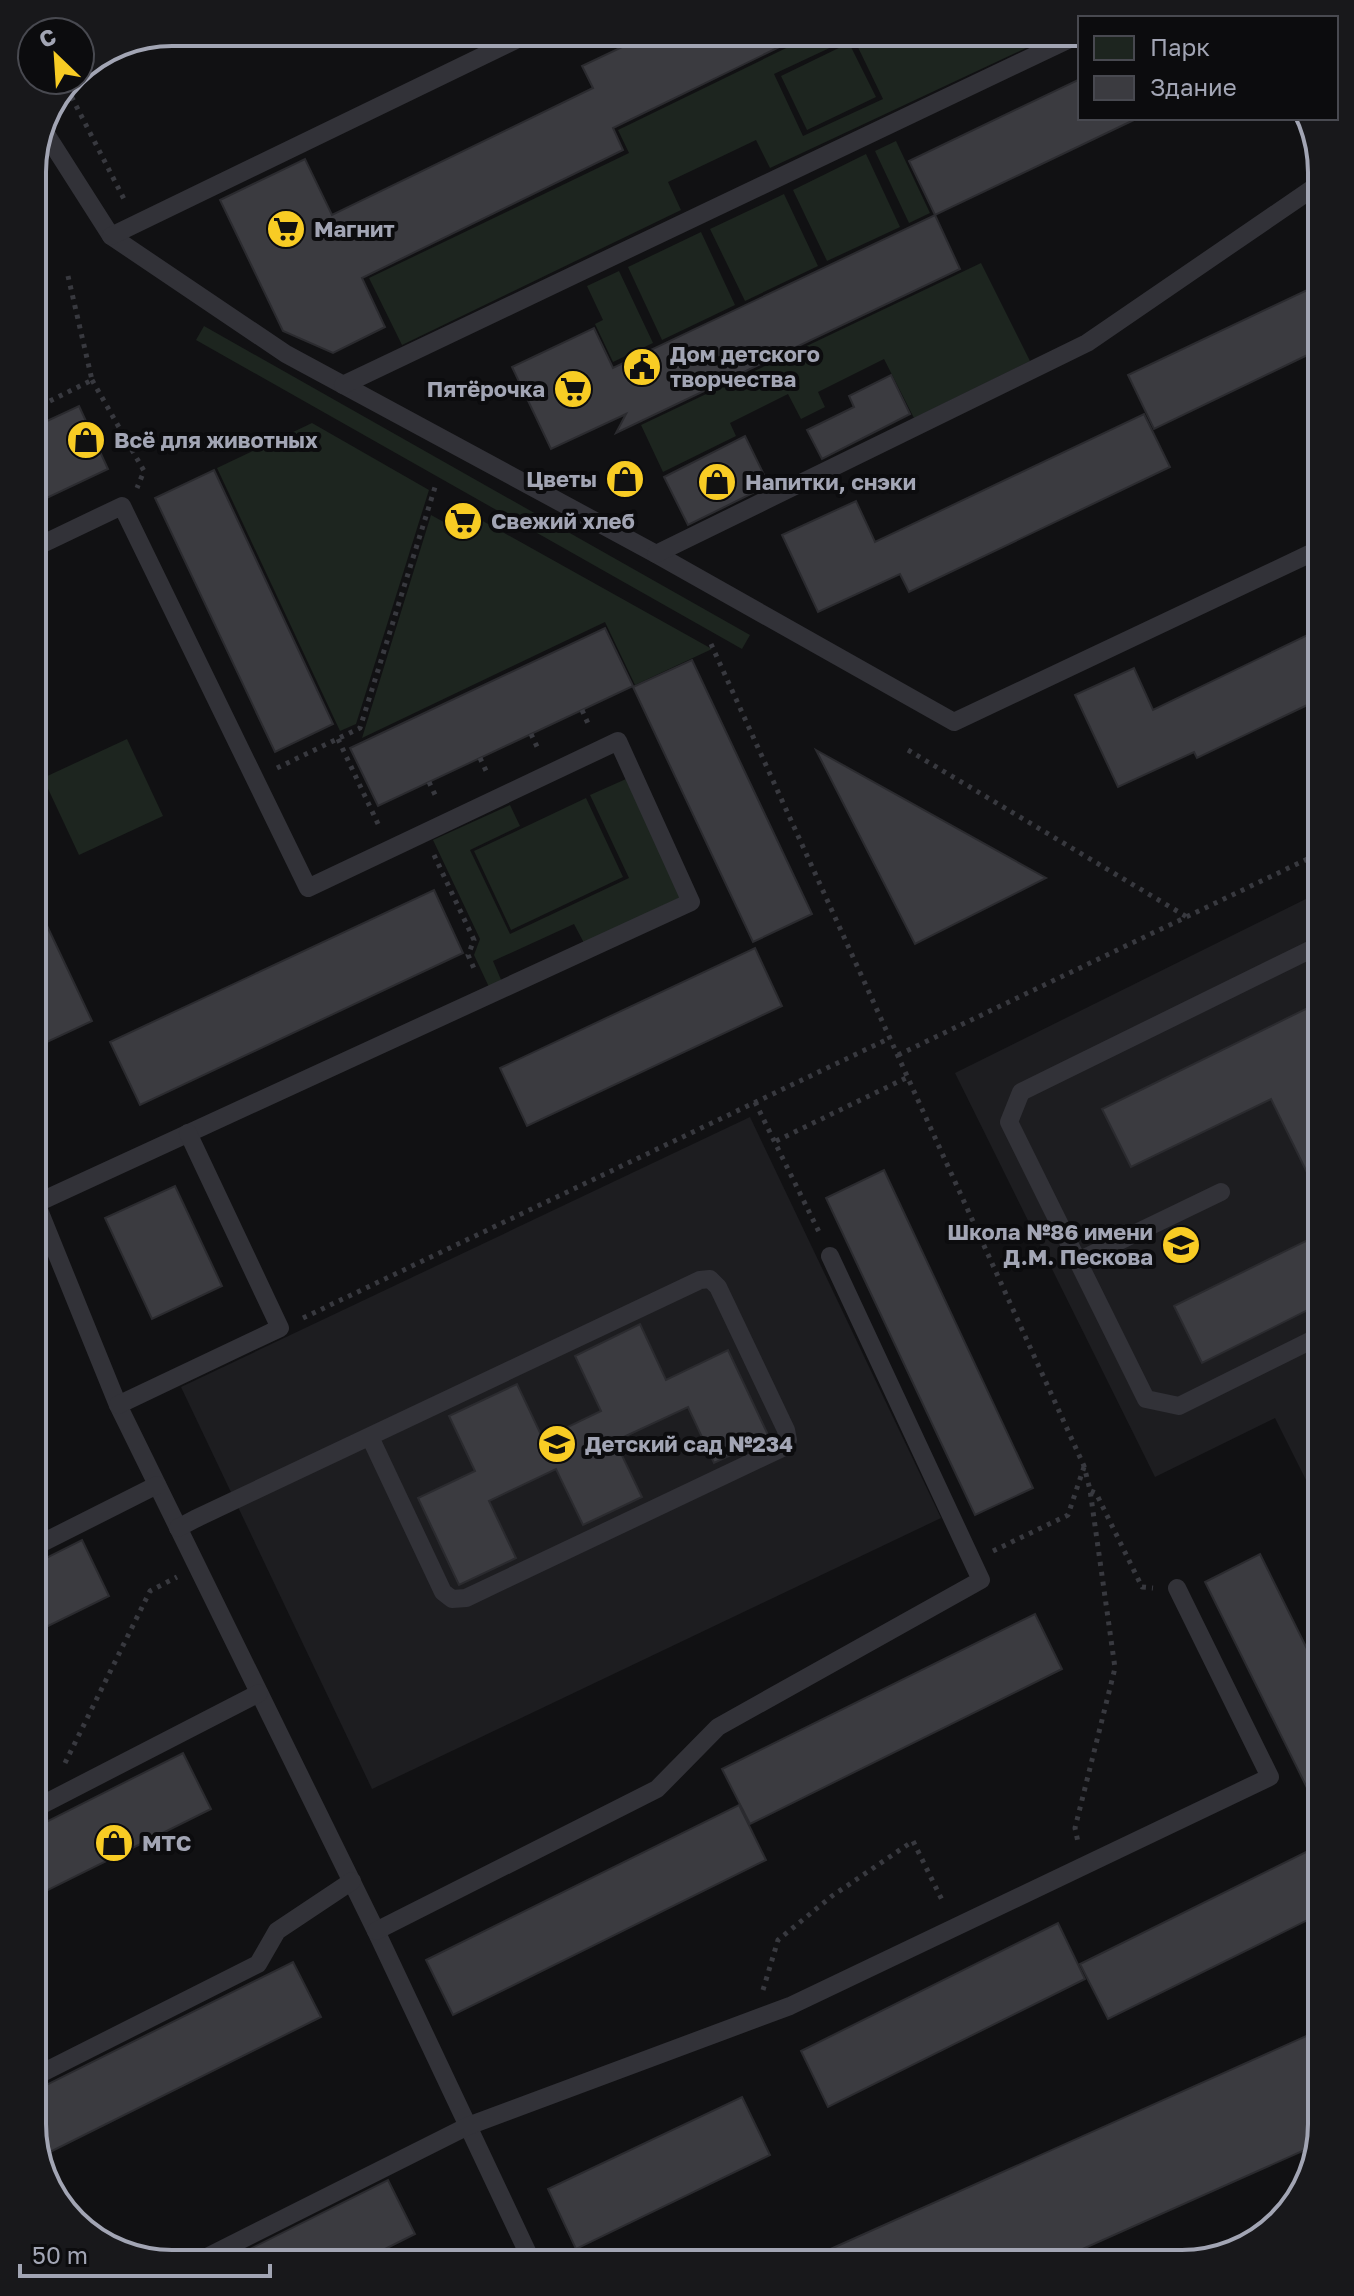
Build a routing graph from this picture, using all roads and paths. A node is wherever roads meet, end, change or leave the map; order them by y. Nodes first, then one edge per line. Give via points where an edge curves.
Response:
1 (504, 46) edge
2 (1055, 46) edge
3 (71, 96) edge
4 (50, 140) edge
5 (1308, 192) edge
6 (137, 224) junction
7 (111, 236) junction
8 (68, 276) dead end
9 (92, 380) junction
10 (343, 385) junction
11 (46, 403) edge
12 (436, 484) dead end
13 (132, 500) dead end
14 (46, 542) edge
15 (656, 554) junction
16 (1308, 555) edge
17 (711, 644) dead end
18 (338, 739) junction
19 (908, 750) dead end
20 (254, 779) junction
21 (423, 833) junction
22 (390, 849) junction
23 (1308, 859) edge
24 (1187, 917) junction
25 (1308, 951) edge
26 (487, 995) junction
27 (890, 1038) junction
28 (898, 1055) junction
29 (908, 1077) junction
30 (755, 1102) junction
31 (188, 1133) junction
32 (776, 1141) junction
33 (1221, 1192) dead end
34 (46, 1193) edge
35 (46, 1228) edge
36 (830, 1256) joint
37 (1078, 1261) junction
38 (280, 1328) junction
39 (1308, 1342) edge
40 (118, 1405) junction
41 (370, 1437) junction
42 (1084, 1466) junction
43 (157, 1485) junction
44 (1090, 1490) junction
45 (178, 1528) junction
46 (46, 1541) edge
47 (972, 1561) junction
48 (178, 1576) dead end
49 (1177, 1588) joint
50 (259, 1693) junction
51 (46, 1792) edge
52 (46, 1802) edge
53 (1083, 1866) junction
54 (352, 1881) junction
55 (955, 1927) junction
56 (376, 1931) junction
57 (754, 2017) junction
58 (46, 2071) edge
59 (468, 2126) junction
60 (221, 2250) edge
61 (526, 2250) edge

1 - 6 lane
2 - 10 lane
3 - 6 path
4 - 7 lane
5 - 15 lane via 1087,343
6 - 7 lane
7 - 10 lane via 286,354
8 - 9 path
9 - 11 path
9 - 13 path via 144,471
10 - 15 lane
12 - 18 path via 360,728
14 - 20 lane via 122,506
15 - 16 lane via 954,722
17 - 27 path
18 - 20 path
18 - 22 path
19 - 24 path
20 - 22 lane via 308,888
21 - 22 lane
21 - 26 path via 474,940 468,955
21 - 26 lane via 618,741 691,902
23 - 24 path
24 - 28 path
25 - 37 lane via 1021,1092 1009,1122
26 - 31 lane
27 - 28 path
27 - 30 path
28 - 29 path
29 - 32 path
29 - 42 path
30 - 32 path
30 - 38 path
31 - 34 lane
31 - 38 lane
32 - 36 path
33 - 37 lane
35 - 40 lane
36 - 47 lane
37 - 39 lane via 1146,1399 1179,1406
38 - 40 lane
40 - 43 lane
41 - 41 lane via 443,1592 452,1599 466,1598 782,1448 788,1440 710,1279
41 - 45 lane
42 - 44 path
42 - 47 path via 1068,1515
43 - 45 lane
43 - 46 lane
44 - 49 path via 1142,1587
44 - 53 path via 1115,1668 1075,1828
45 - 50 lane
47 - 56 lane via 981,1580 718,1727 657,1789
48 - 51 path via 150,1591
49 - 53 lane via 1270,1777
50 - 52 lane
50 - 54 lane
53 - 55 lane
54 - 56 lane
54 - 58 lane via 277,1931 258,1964
55 - 57 lane via 790,2006
55 - 57 path via 913,1841 778,1940
56 - 59 lane
57 - 59 lane
59 - 60 lane
59 - 61 lane

